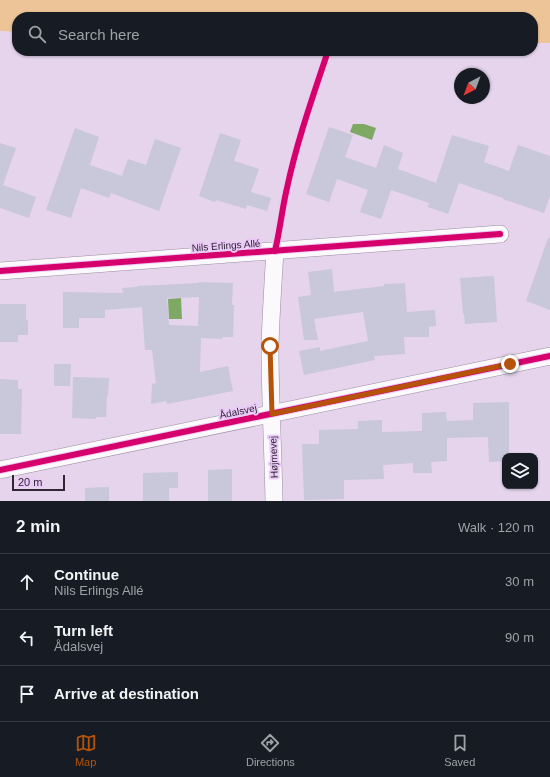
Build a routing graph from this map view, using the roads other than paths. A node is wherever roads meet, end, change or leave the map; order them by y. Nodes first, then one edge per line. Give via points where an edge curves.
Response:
1 (500, 234) dead end
2 (275, 251) junction
3 (0, 271) edge
4 (550, 356) edge
5 (272, 414) junction
6 (0, 470) edge
7 (274, 501) edge

1 - 2 street, Nils Erlings Allé
2 - 3 street, Nils Erlings Allé
2 - 5 street, Nils Erlings Allé via 270,346
4 - 5 street, Ådalsvej
5 - 6 street, Ådalsvej
5 - 7 street, Højmevej

